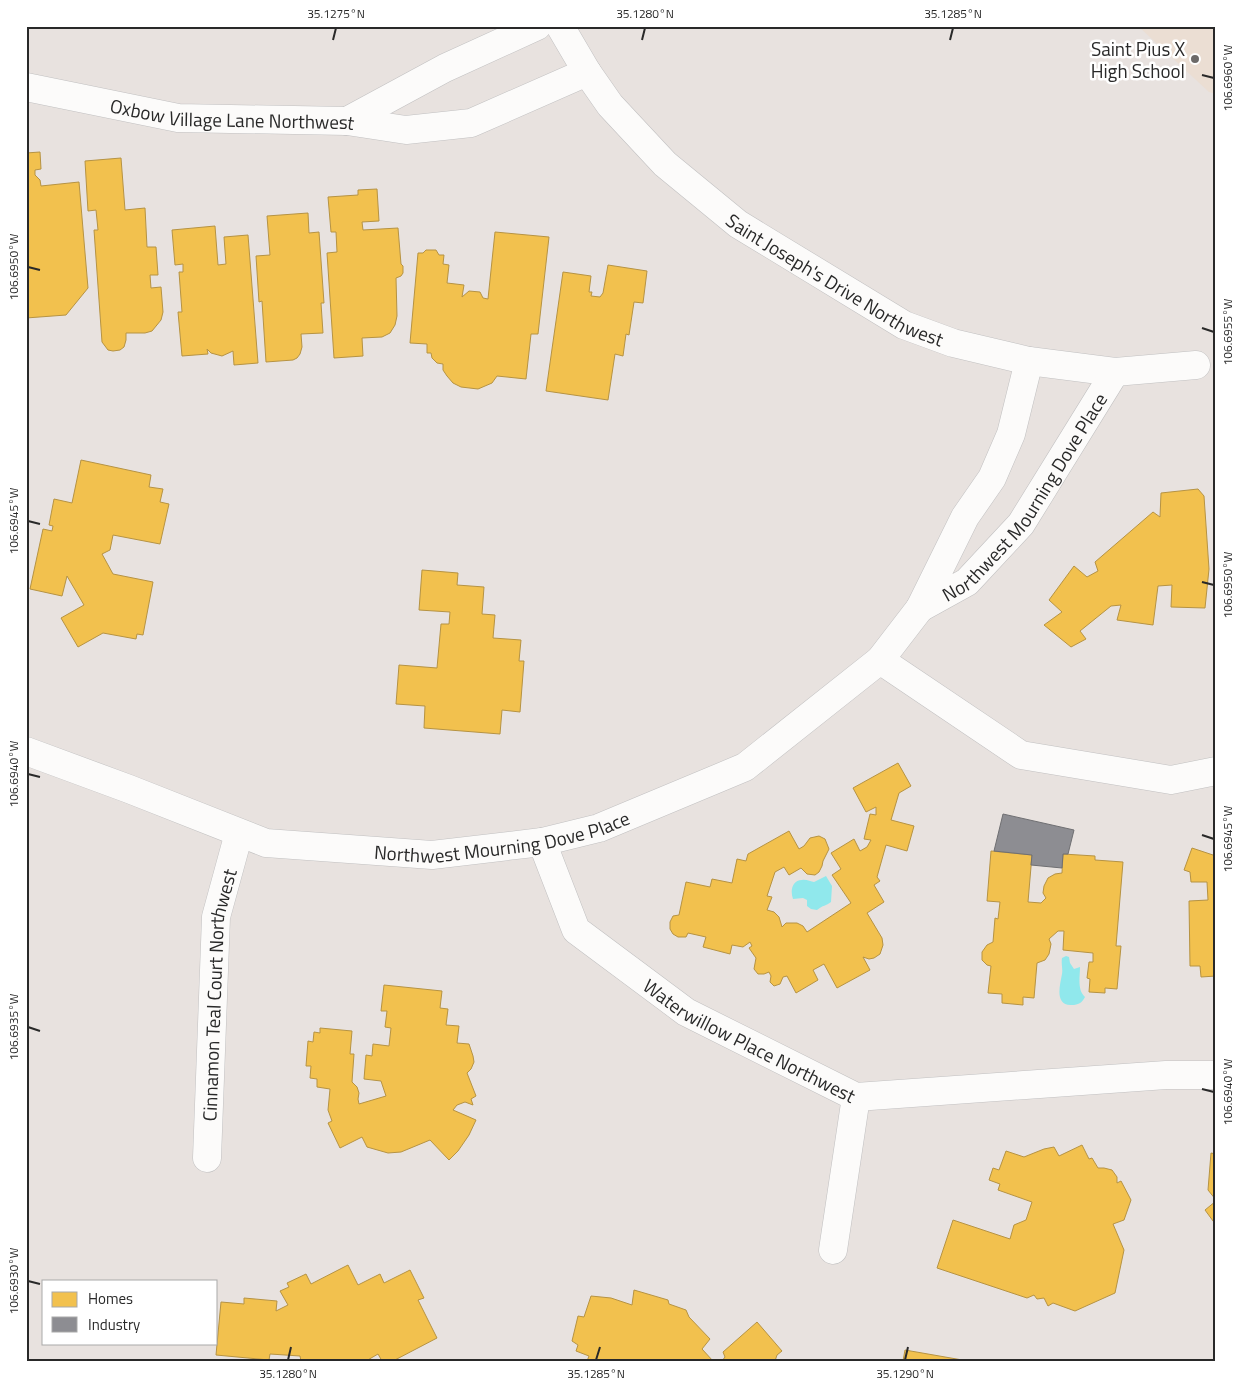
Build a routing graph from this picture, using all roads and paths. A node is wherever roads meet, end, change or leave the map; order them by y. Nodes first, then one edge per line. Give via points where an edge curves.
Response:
1 (537, 26) edge
2 (560, 26) edge
3 (587, 72) junction
4 (26, 87) edge
5 (347, 121) junction
6 (1029, 361) junction
7 (1196, 365) dead end
8 (1115, 372) junction
9 (920, 608) junction
10 (880, 660) junction
11 (26, 752) edge
12 (1216, 770) edge
13 (239, 833) junction
14 (542, 842) junction
15 (1216, 1075) edge
16 (856, 1097) junction
17 (207, 1158) dead end
18 (833, 1250) dead end

1 - 5 street, Oxbow Village Lane Northwest via 445,68
2 - 3 street, Saint Joseph's Drive Northwest
3 - 5 street via 471,123 406,130
3 - 6 street, Saint Joseph's Drive Northwest via 610,106 665,164 738,224 904,326 953,343
4 - 5 street, Oxbow Village Lane Northwest via 178,118
6 - 8 street, Saint Joseph's Drive Northwest
6 - 9 street, Northwest Mourning Dove Place via 1011,434 992,478 965,517
7 - 8 street, Saint Joseph's Drive Northwest
8 - 9 street, Northwest Mourning Dove Place via 1022,524 967,582
9 - 10 street, Northwest Mourning Dove Place
10 - 12 street via 1021,755 1170,780
10 - 14 street, Northwest Mourning Dove Place via 745,767 600,828
11 - 13 street, Northwest Mourning Dove Place
13 - 14 street, Northwest Mourning Dove Place via 266,843 432,855
13 - 17 street, Cinnamon Teal Court Northwest via 216,917
14 - 16 street, Waterwillow Place Northwest via 576,930 686,1012
15 - 16 street, Waterwillow Place Northwest via 1166,1075
16 - 18 street

